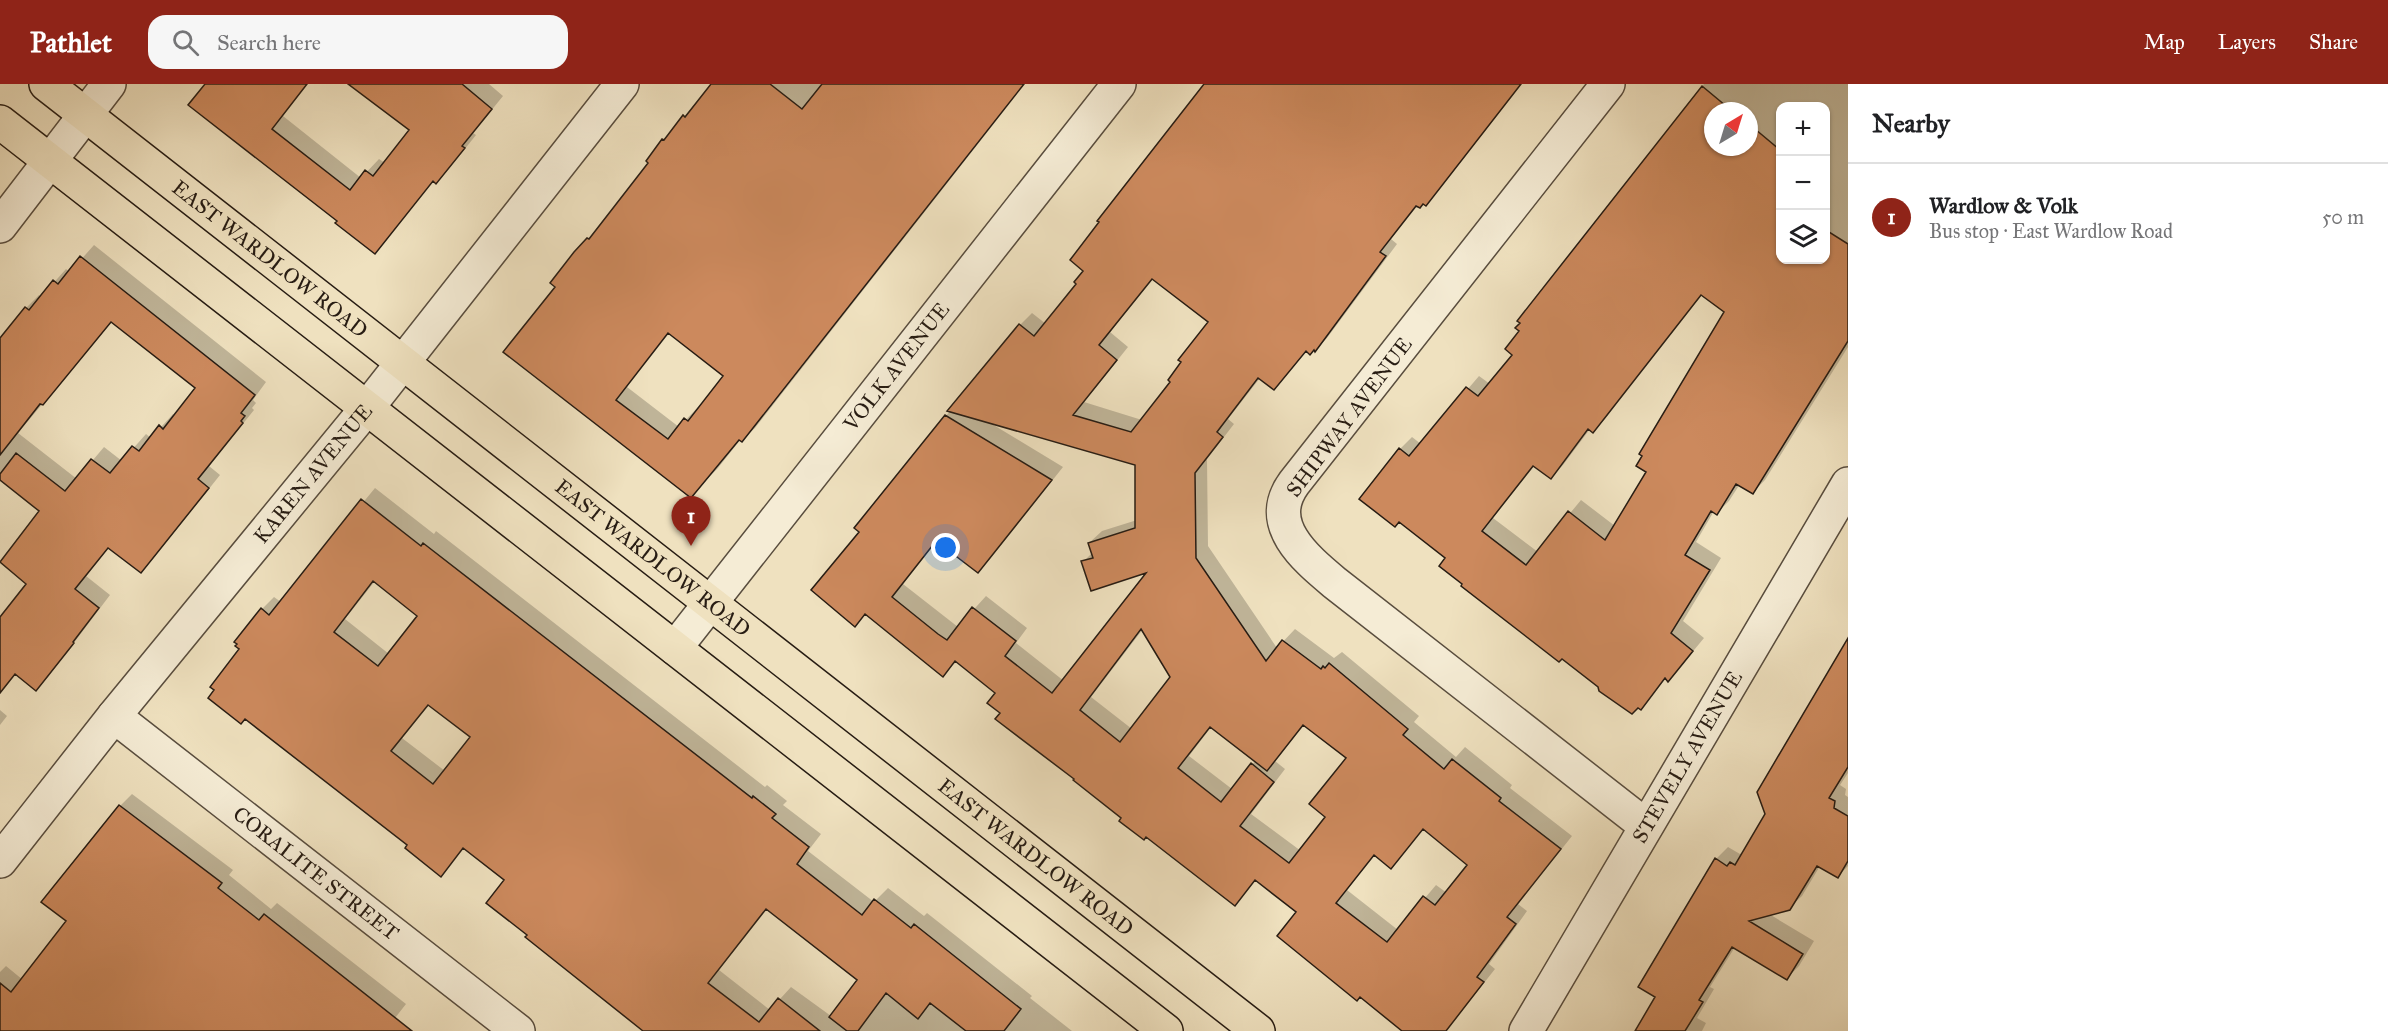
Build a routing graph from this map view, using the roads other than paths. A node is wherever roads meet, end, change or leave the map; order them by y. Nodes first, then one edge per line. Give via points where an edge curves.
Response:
1 (46, 84) edge
2 (109, 84) edge
3 (622, 84) edge
4 (1119, 84) edge
5 (1608, 84) edge
6 (85, 114) junction
7 (0, 122) edge
8 (50, 161) junction
9 (0, 226) edge
10 (403, 363) junction
11 (367, 408) junction
12 (1848, 484) edge
13 (710, 603) junction
14 (675, 648) junction
15 (114, 716) junction
16 (1646, 826) junction
17 (0, 861) edge
18 (518, 1031) edge
19 (1166, 1031) edge
20 (1258, 1031) edge
21 (1526, 1031) edge

1 - 6 main road, EAST WARDLOW ROAD
2 - 6 street
3 - 10 street, KAREN AVENUE
4 - 13 street, VOLK AVENUE
5 - 16 street, SHIPWAY AVENUE via 1289,489 1283,522 1311,563
6 - 8 street
6 - 10 main road, EAST WARDLOW ROAD
7 - 8 main road
8 - 9 street
8 - 11 main road
10 - 11 street, KAREN AVENUE
10 - 13 main road, EAST WARDLOW ROAD
11 - 14 main road
11 - 15 street, KAREN AVENUE
12 - 16 street, STEVELY AVENUE
13 - 14 street, VOLK AVENUE
13 - 20 main road, EAST WARDLOW ROAD
14 - 19 main road
15 - 17 street, KAREN AVENUE
15 - 18 street, CORALITE STREET
16 - 21 street, STEVELY AVENUE

